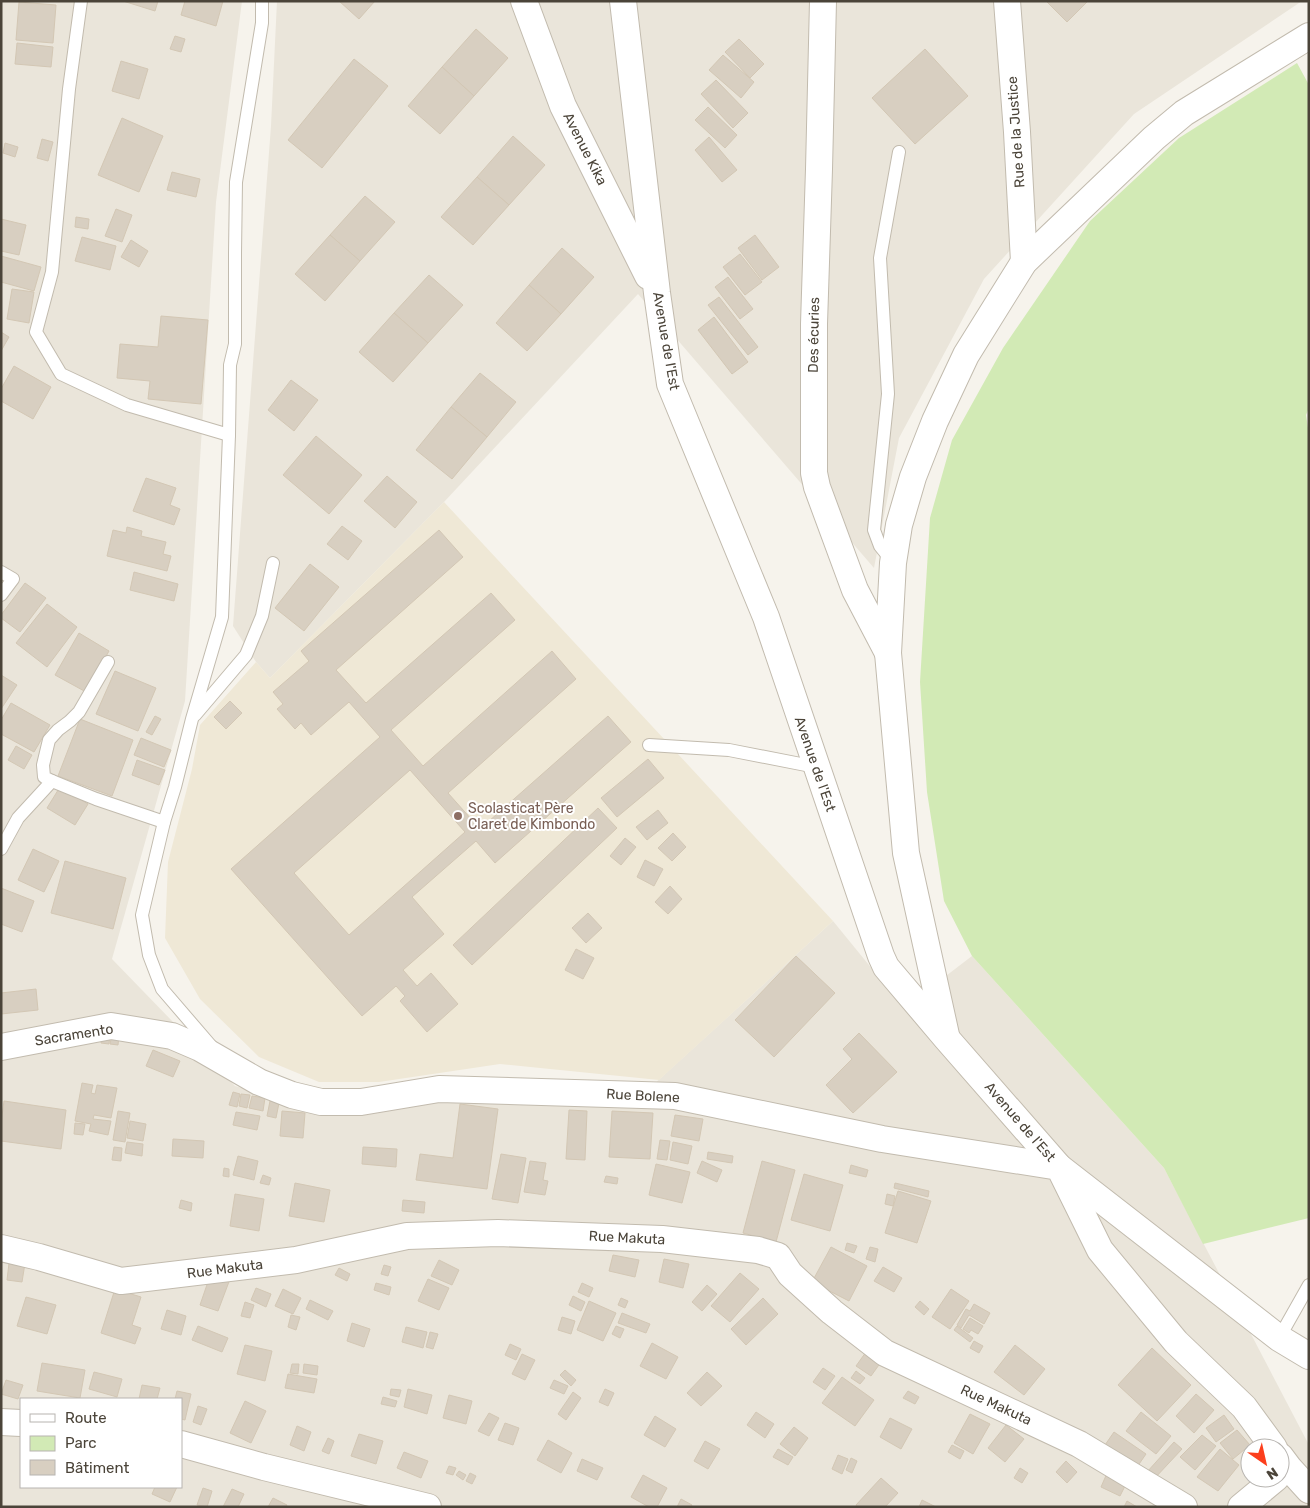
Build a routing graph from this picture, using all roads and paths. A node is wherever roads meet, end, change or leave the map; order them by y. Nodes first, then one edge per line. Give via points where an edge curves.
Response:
1 (81, 1) edge
2 (262, 1) edge
3 (524, 1) edge
4 (623, 1) edge
5 (822, 1) edge
6 (1007, 1) edge
7 (1309, 36) edge
8 (899, 152) dead end
9 (1024, 262) junction
10 (657, 293) junction
11 (229, 435) junction
12 (273, 563) dead end
13 (893, 563) junction
14 (1, 572) edge
15 (1, 595) edge
16 (888, 653) junction
17 (108, 662) dead end
18 (192, 719) junction
19 (649, 745) dead end
20 (816, 767) junction
21 (52, 781) junction
22 (164, 822) junction
23 (1, 849) edge
24 (947, 1040) junction
25 (1, 1047) edge
26 (228, 1066) junction
27 (1059, 1167) junction
28 (1, 1248) edge
29 (1309, 1285) edge
30 (1279, 1338) junction
31 (1309, 1356) edge
32 (1, 1422) edge
33 (20, 1423) edge
34 (1263, 1438) edge
35 (182, 1444) edge
36 (1290, 1474) edge
37 (1259, 1488) edge
38 (1309, 1490) edge
39 (428, 1507) edge
40 (1184, 1507) edge
41 (1241, 1507) edge

1 - 11 lane via 69,89 52,272 36,332 61,374 127,404
2 - 11 lane via 262,23 236,182 235,344 230,365
3 - 10 street, Avenue Kika via 563,106
4 - 10 street, Avenue de l'Est
5 - 16 street, Des écuries via 814,324 814,473 855,590
6 - 9 street, Rue de la Justice
7 - 9 street via 1184,113
8 - 13 lane via 880,258 888,394 874,530 880,546
9 - 13 street via 966,355 935,421 913,477 899,525
10 - 20 street, Avenue de l'Est via 670,384 766,617
11 - 18 lane via 222,617
12 - 18 lane via 262,616 246,656
13 - 16 street
14 - 15 lane via 13,579
16 - 24 street via 906,853
17 - 21 lane via 79,712 49,740 43,766 44,776
18 - 22 lane
19 - 20 lane via 729,750
20 - 24 street, Avenue de l'Est via 886,967
21 - 22 lane
21 - 23 lane via 18,818
22 - 26 lane via 142,915 148,955 162,990
24 - 27 street, Avenue de l'Est
25 - 26 street, Sacramento via 112,1026 172,1036 200,1048
26 - 27 street, Rue Bolene via 292,1095 321,1102 361,1102 439,1089 675,1096 882,1139
27 - 30 street, Avenue de l'Est
27 - 34 street via 1100,1250 1176,1342 1244,1407
28 - 40 street, Rue Makuta via 121,1282 296,1260 407,1236 498,1233 662,1240 758,1250 778,1256 790,1274 885,1353 1079,1444
29 - 30 lane
30 - 31 street, Avenue de l'Est
32 - 33 street
35 - 39 street
36 - 38 street
37 - 41 street

